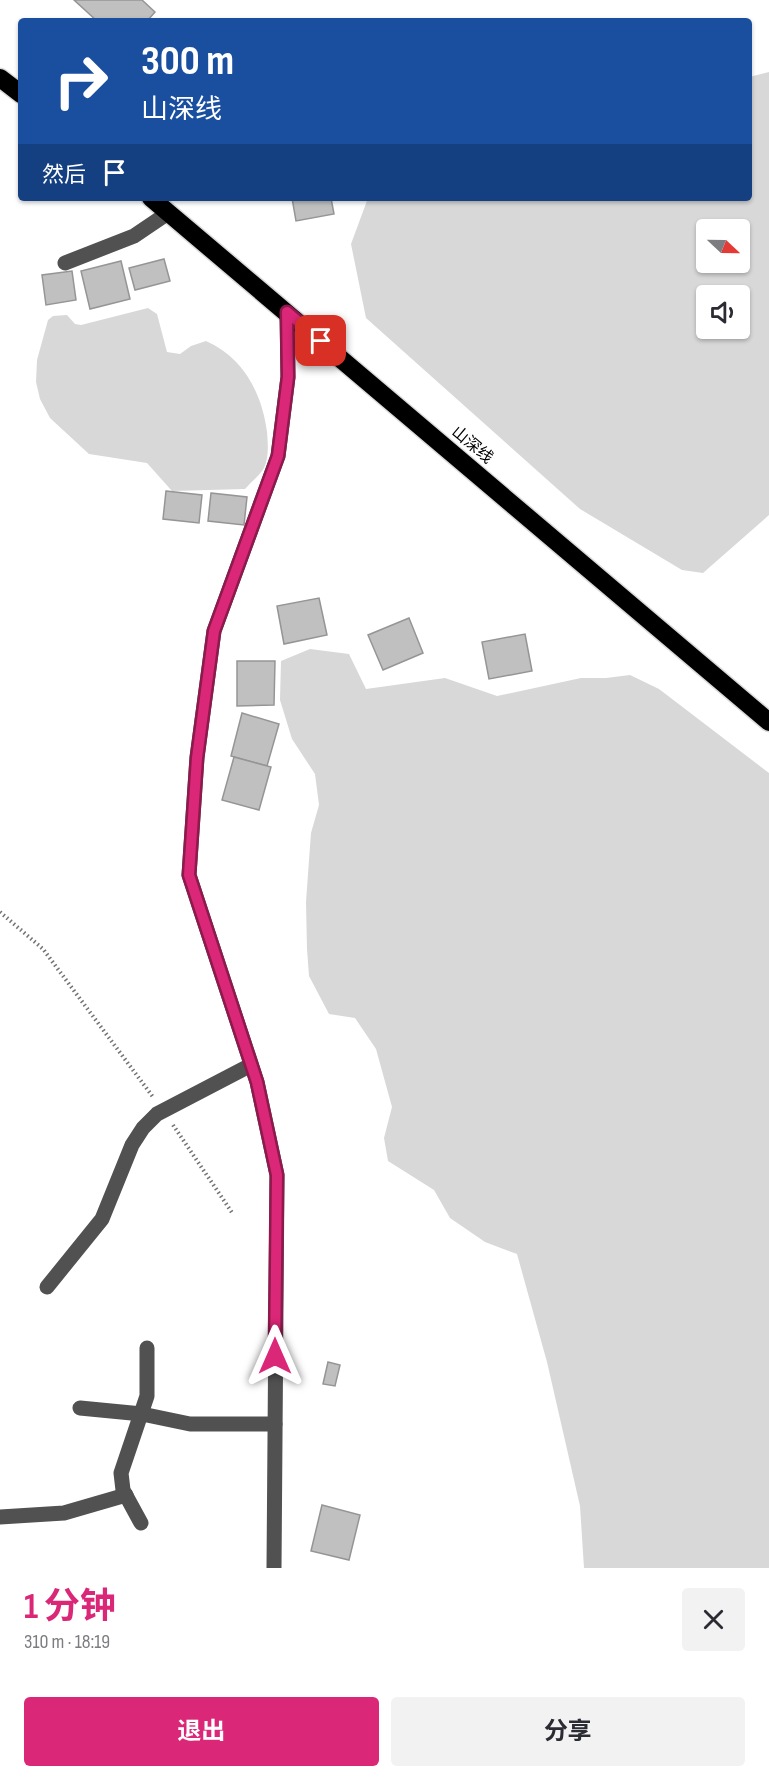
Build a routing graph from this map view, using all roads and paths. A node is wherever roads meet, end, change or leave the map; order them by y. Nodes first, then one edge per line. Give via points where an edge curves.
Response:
1 (0, 78) edge
2 (18, 92) edge
3 (154, 201) edge
4 (168, 213) junction
5 (65, 263) dead end
6 (287, 312) junction
7 (769, 722) edge
8 (0, 912) edge
9 (251, 1065) junction
10 (163, 1111) junction
11 (233, 1214) dead end
12 (46, 1287) dead end
13 (147, 1348) dead end
14 (80, 1408) dead end
15 (142, 1414) junction
16 (275, 1424) junction
17 (126, 1495) junction
18 (0, 1517) edge
19 (141, 1523) dead end
20 (274, 1568) edge

1 - 2 highway
3 - 4 highway, 山深线
4 - 5 street via 134,236
4 - 6 highway, 山深线
6 - 7 highway, 山深线
6 - 9 street via 288,377 278,456 214,631 197,758 189,875
8 - 10 path via 43,949
9 - 10 street
9 - 16 street via 277,1175
10 - 11 path
10 - 12 street via 143,1128 132,1145 102,1219
13 - 15 street via 147,1396
14 - 15 street
15 - 16 street via 190,1424
15 - 17 street via 121,1473
16 - 20 street
17 - 18 street via 64,1513
17 - 19 street

